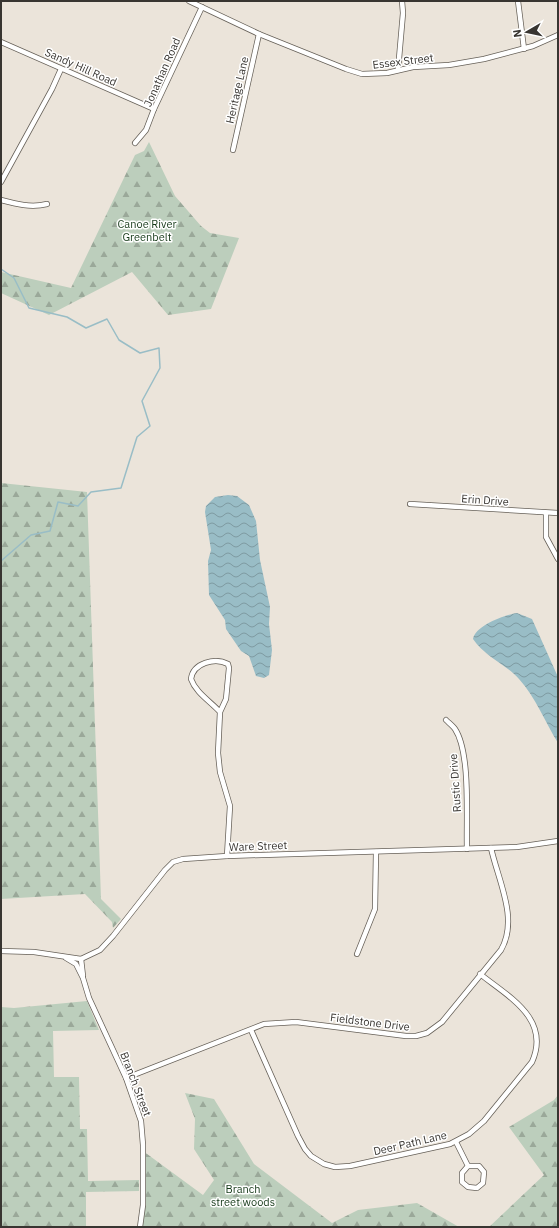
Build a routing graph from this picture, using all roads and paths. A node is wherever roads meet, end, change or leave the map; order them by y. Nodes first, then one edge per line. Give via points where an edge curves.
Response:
1 (189, 1) edge
2 (402, 1) edge
3 (518, 1) edge
4 (200, 4) edge
5 (259, 34) junction
6 (558, 35) edge
7 (1, 42) edge
8 (524, 49) junction
9 (61, 69) junction
10 (398, 70) junction
11 (154, 109) junction
12 (135, 143) dead end
13 (233, 150) dead end
14 (1, 182) edge
15 (1, 200) edge
16 (47, 204) dead end
17 (410, 504) dead end
18 (546, 513) junction
19 (558, 513) edge
20 (558, 559) edge
21 (220, 712) junction
22 (446, 720) dead end
23 (558, 841) edge
24 (491, 848) junction
25 (467, 849) junction
26 (376, 852) junction
27 (227, 856) junction
28 (1, 951) edge
29 (357, 954) dead end
30 (65, 957) junction
31 (81, 959) junction
32 (480, 974) junction
33 (83, 978) junction
34 (251, 1030) junction
35 (126, 1078) junction
36 (456, 1142) junction
37 (468, 1166) junction
38 (140, 1227) edge

1 - 4 street, Essex Street
2 - 10 street via 403,19
3 - 8 street
4 - 5 street, Essex Street
4 - 11 street, Jonathan Road
5 - 10 street, Essex Street via 362,74
5 - 13 street, Heritage Lane
6 - 8 street, Essex Street
7 - 9 street, Sandy Hill Road
8 - 10 street, Essex Street via 463,63
9 - 11 street, Sandy Hill Road
9 - 14 street
11 - 12 street, Jonathan Road via 146,130
15 - 16 street via 25,205
17 - 18 street, Erin Drive
18 - 19 street, Erin Drive
18 - 20 street via 546,537
21 - 21 street via 226,699 228,664 206,662 195,670 191,679 200,693
21 - 27 street via 220,772 230,806
22 - 25 street, Rustic Drive via 455,730 463,750
23 - 24 street, Ware Street via 534,846
24 - 25 street, Ware Street
24 - 32 street, Fieldstone Drive via 508,911 508,934 501,950
25 - 26 street, Ware Street
26 - 27 street, Ware Street
26 - 29 street via 375,909
27 - 31 street, Ware Street via 173,862 100,950
28 - 30 street via 34,952
30 - 31 street
30 - 33 street, Branch Street via 76,964
31 - 33 street, Branch Street
32 - 34 street, Fieldstone Drive via 442,1022 421,1035 406,1036 296,1022 272,1022
32 - 36 street, Deer Path Lane via 512,999 531,1019 536,1035 536,1048 532,1062 484,1121
33 - 35 street, Branch Street via 89,998
34 - 35 street, Fieldstone Drive
34 - 36 street, Deer Path Lane via 298,1136 305,1149 318,1161 329,1166 350,1166
35 - 38 street, Branch Street via 141,1121 143,1136 143,1205
36 - 37 street
37 - 37 street via 479,1166 484,1172 484,1180 477,1188 470,1188 462,1182 462,1173

